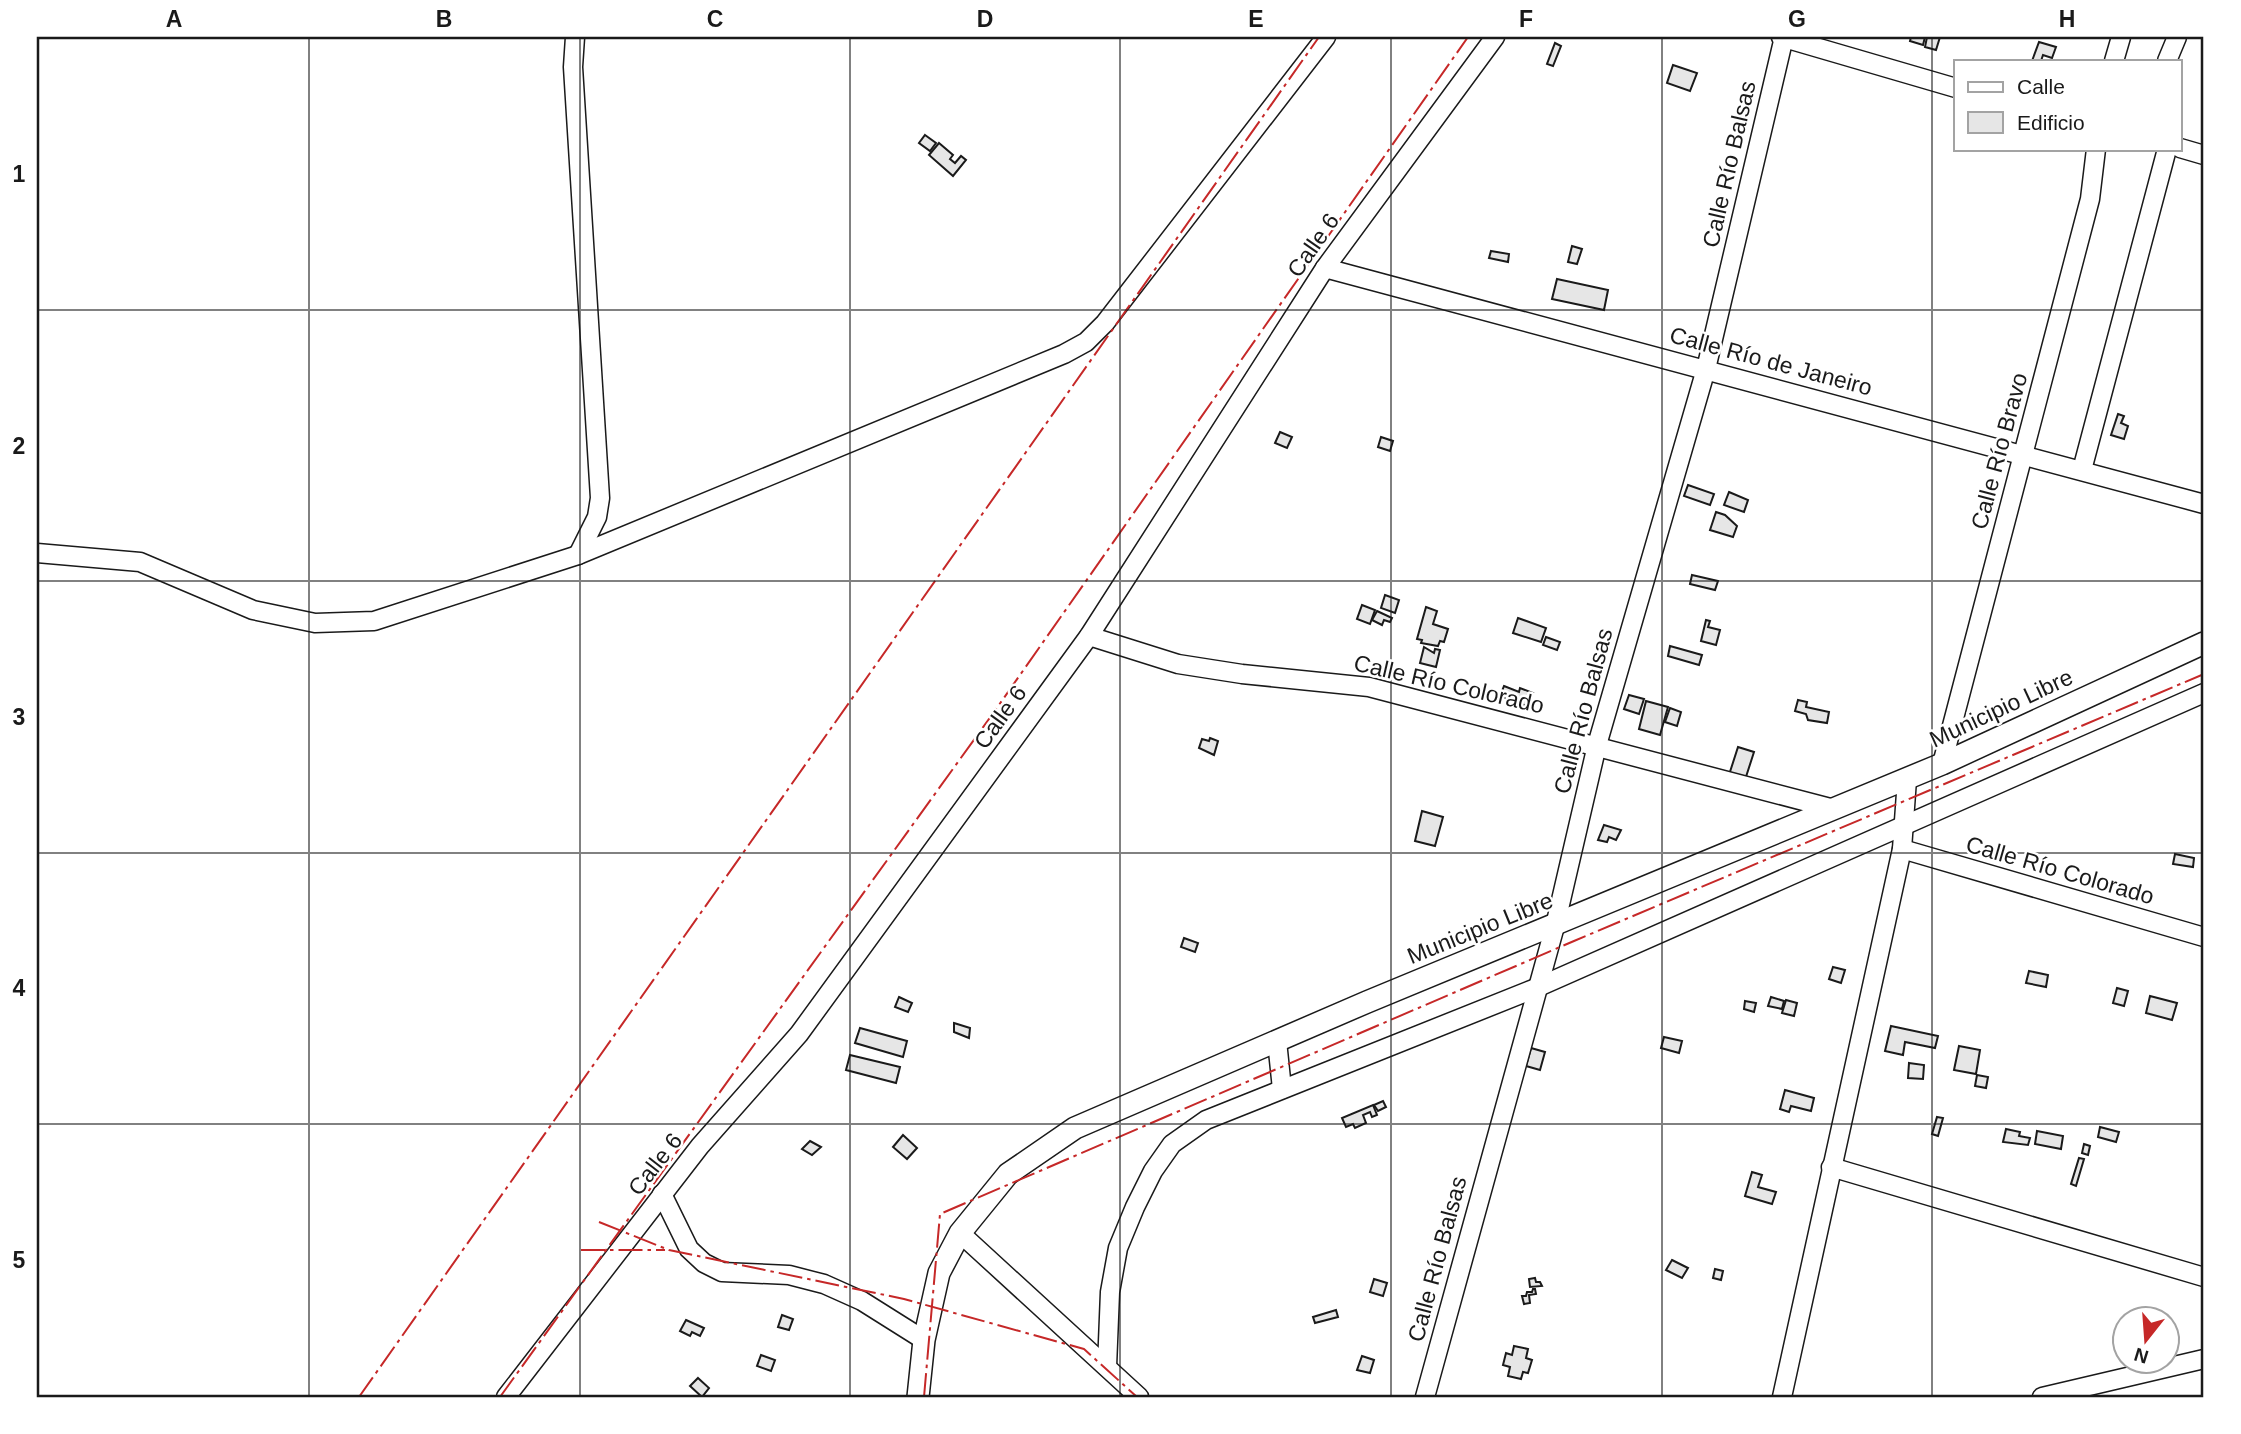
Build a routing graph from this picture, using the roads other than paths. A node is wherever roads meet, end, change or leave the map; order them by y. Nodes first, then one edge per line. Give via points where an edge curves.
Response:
1 (575, 37) edge
2 (1325, 37) edge
3 (1495, 37) edge
4 (1783, 37) edge
5 (2121, 37) edge
6 (2177, 37) edge
7 (2114, 60) edge
8 (2167, 60) edge
9 (1954, 87) edge
10 (2182, 149) edge
11 (2096, 150) edge
12 (2167, 150) edge
13 (2204, 155) edge
14 (1325, 268) junction
15 (1706, 369) junction
16 (2023, 454) junction
17 (2082, 470) junction
18 (2204, 504) edge
19 (37, 553) edge
20 (578, 555) junction
21 (1089, 636) junction
22 (2204, 643) edge
23 (2204, 693) edge
24 (1597, 745) junction
25 (1942, 764) junction
26 (1907, 779) junction
27 (1834, 809) junction
28 (1905, 823) junction
29 (1902, 849) junction
30 (1555, 926) junction
31 (2204, 937) edge
32 (1536, 988) junction
33 (1277, 1041) junction
34 (1282, 1090) junction
35 (1831, 1167) junction
36 (662, 1194) junction
37 (960, 1233) junction
38 (2204, 1277) edge
39 (924, 1340) junction
40 (2204, 1359) edge
41 (1107, 1367) junction
42 (2082, 1393) edge
43 (506, 1397) edge
44 (918, 1397) edge
45 (1139, 1397) edge
46 (1425, 1397) edge
47 (1782, 1397) edge
48 (2042, 1397) edge

1 - 20 street via 573,67 600,498 597,517
2 - 20 street via 1086,342
3 - 14 street, Calle 6
4 - 9 street
4 - 15 street, Calle Río Balsas
5 - 7 street
6 - 8 street
10 - 13 street
11 - 16 street, Calle Río Bravo via 2090,199
12 - 17 street
14 - 15 street, Calle Río de Janeiro
14 - 21 street, Calle 6
15 - 16 street, Calle Río de Janeiro
15 - 24 street, Calle Río Balsas
16 - 17 street, Calle Río de Janeiro
16 - 25 street, Calle Río Bravo
17 - 18 street, Calle Río de Janeiro
19 - 20 street via 140,562 253,610 315,623 374,621
21 - 24 street, Calle Río Colorado via 1178,664 1369,687
21 - 36 street, Calle 6 via 799,1034
22 - 25 street, Municipio Libre
23 - 28 street
24 - 27 street, Calle Río Colorado
24 - 30 street, Calle Río Balsas
25 - 26 street, Municipio Libre
26 - 27 street, Municipio Libre
26 - 28 street
27 - 30 street, Municipio Libre
28 - 29 street
28 - 32 street
29 - 31 street, Calle Río Colorado
29 - 35 street
30 - 32 street, Calle Río Balsas
30 - 33 street, Municipio Libre
32 - 34 street
32 - 46 street, Calle Río Balsas
33 - 34 street
33 - 37 street, Municipio Libre via 1075,1128 1008,1174
34 - 41 street via 1206,1120 1172,1144 1153,1171 1118,1248 1110,1292
35 - 38 street
35 - 47 street
36 - 39 street via 689,1250 704,1263 722,1272 789,1275 824,1284 862,1301
36 - 43 street, Calle 6
37 - 39 street, Municipio Libre via 939,1273
37 - 41 street
39 - 44 street, Municipio Libre
40 - 42 street
41 - 45 street
42 - 48 street

